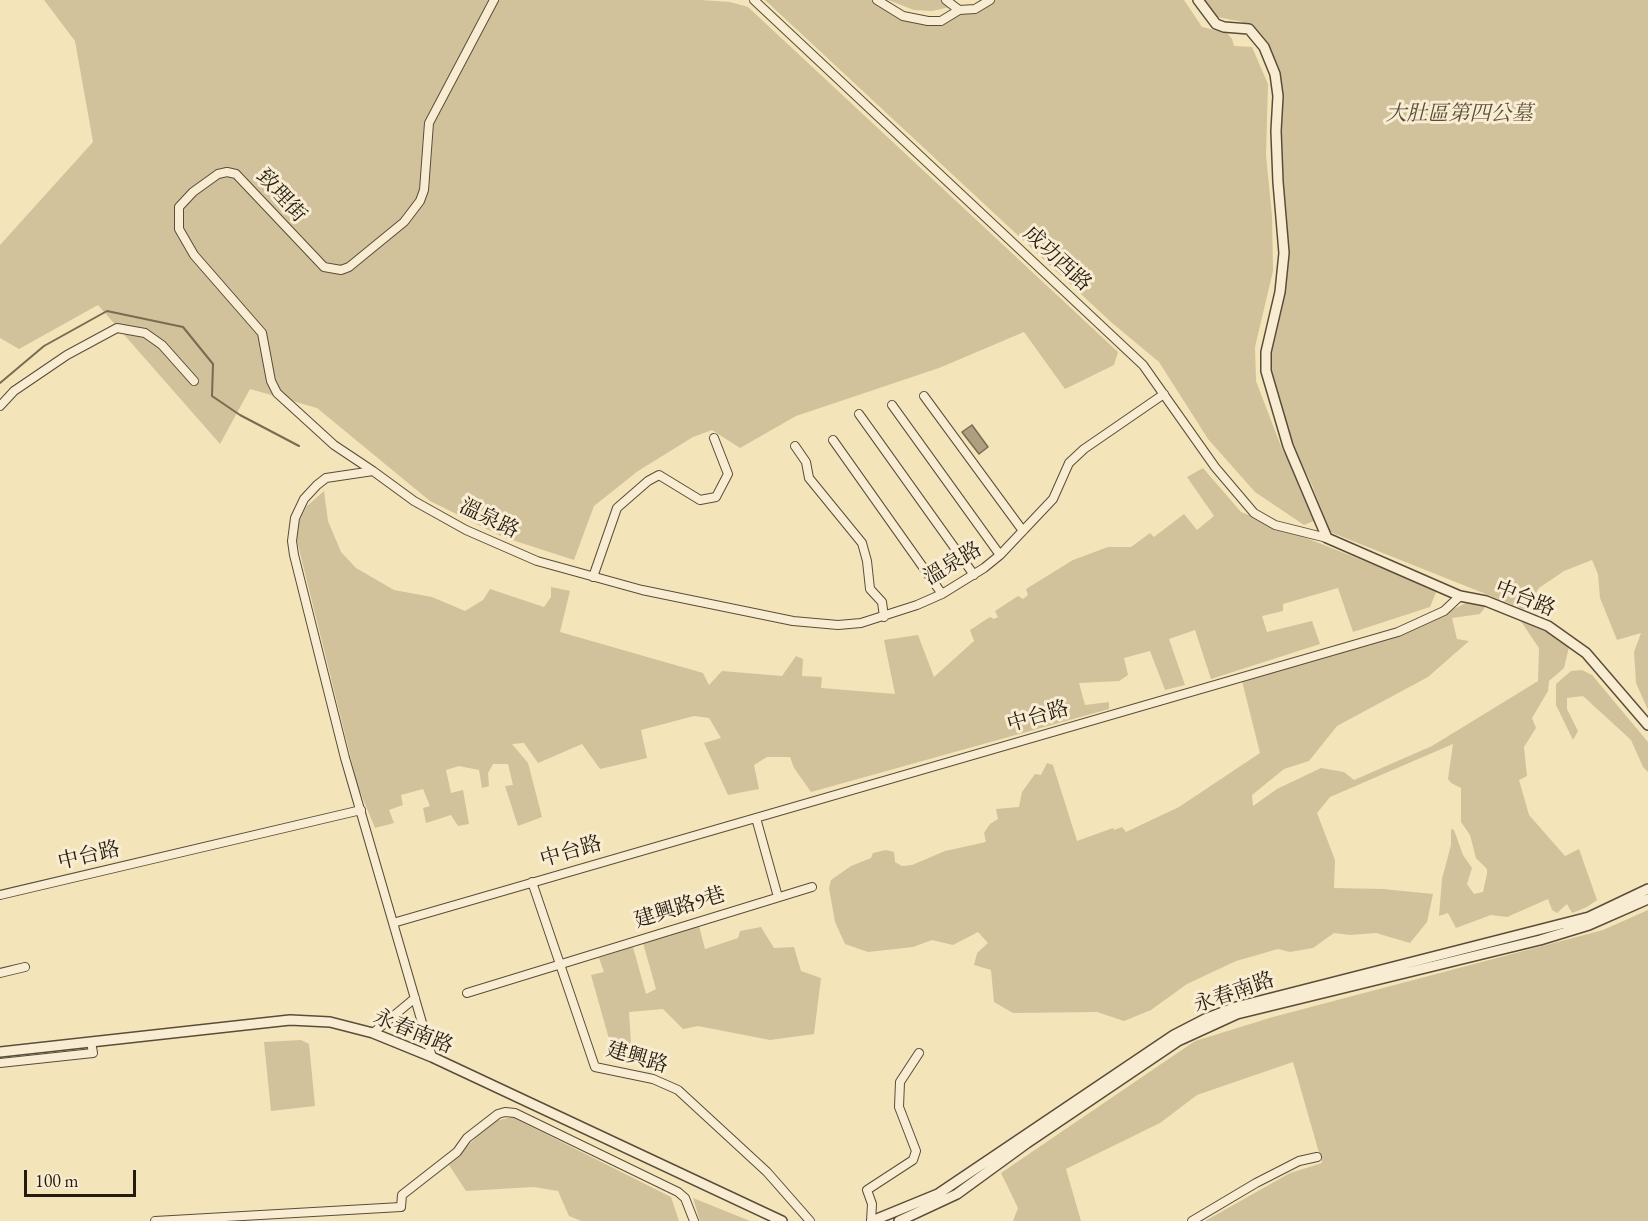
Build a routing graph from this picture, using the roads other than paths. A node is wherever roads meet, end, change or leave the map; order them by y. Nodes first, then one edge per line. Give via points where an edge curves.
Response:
1 (494, 0) edge
2 (754, 0) edge
3 (877, 0) edge
4 (946, 0) edge
5 (990, 0) edge
6 (1198, 0) edge
7 (959, 10) junction
8 (194, 381) dead end
9 (1164, 394) junction
10 (924, 396) dead end
11 (892, 405) dead end
12 (0, 406) edge
13 (859, 414) dead end
14 (714, 438) dead end
15 (832, 440) dead end
16 (795, 446) dead end
17 (373, 471) junction
18 (1023, 531) junction
19 (1327, 538) junction
20 (1000, 555) junction
21 (974, 575) junction
22 (593, 577) junction
23 (942, 594) junction
24 (1460, 596) junction
25 (884, 617) junction
26 (1648, 725) edge
27 (361, 810) junction
28 (756, 818) junction
29 (532, 882) junction
30 (812, 887) dead end
31 (1648, 889) edge
32 (0, 895) edge
33 (778, 897) junction
34 (1648, 899) edge
35 (393, 923) junction
36 (1538, 936) junction
37 (558, 964) junction
38 (25, 967) dead end
39 (0, 973) edge
40 (467, 993) dead end
41 (415, 998) junction
42 (373, 1033) junction
43 (1176, 1038) junction
44 (92, 1042) junction
45 (0, 1052) edge
46 (918, 1053) dead end
47 (432, 1057) junction
48 (0, 1063) edge
49 (1317, 1157) dead end
50 (155, 1221) edge
51 (694, 1221) edge
52 (782, 1221) edge
53 (810, 1221) edge
54 (871, 1221) edge
55 (898, 1221) edge
56 (1192, 1221) edge

1 - 17 street, 致理街 via 429,123 420,201 404,222 349,267 324,267 236,174 218,174 179,207 179,229 194,255 262,333 277,393 334,445
2 - 9 street, 成功西路 via 1143,365
3 - 7 street via 903,16 928,21 940,21
4 - 7 street
5 - 7 street via 975,9
6 - 19 street via 1216,24 1249,29 1264,47 1275,74 1284,253 1266,371 1288,446
8 - 12 street via 162,345 145,333 117,328 67,355 14,391
9 - 18 street, 溫泉路 via 1069,463 1053,499
9 - 19 street, 成功西路 via 1215,467 1254,513 1275,525
10 - 18 street
11 - 20 street
13 - 21 street
14 - 22 street via 728,474 716,497 700,500 658,475 648,481 617,508
15 - 23 street
16 - 25 street via 806,462 809,478 862,543 870,589 882,602
17 - 22 street, 溫泉路 via 414,501 466,530 537,561
17 - 27 street via 326,478 300,506 292,534 294,555
18 - 20 street, 溫泉路
19 - 24 street, 成功西路
20 - 21 street, 溫泉路
21 - 23 street, 溫泉路
22 - 25 street, 溫泉路 via 793,621 838,625
23 - 25 street, 溫泉路
24 - 26 street, 中台路 via 1504,608 1562,635 1586,653
24 - 28 street, 中台路 via 1444,611 1398,632
27 - 32 street, 中台路
27 - 35 street
28 - 29 street, 中台路
28 - 33 street
29 - 35 street, 中台路
29 - 37 street, 建興路
30 - 33 street, 建興路9巷
31 - 36 street, 永春南路
33 - 37 street, 建興路9巷
34 - 36 street, 永春南路 via 1589,925
35 - 41 street
36 - 43 street, 永春南路 via 1237,1011
37 - 40 street, 建興路9巷
37 - 53 street, 建興路 via 595,1067 653,1079 678,1089 767,1172
38 - 39 street
41 - 42 street
41 - 47 street
42 - 44 street, 永春南路 via 330,1022 290,1020
42 - 47 street, 永春南路
43 - 54 street, 永春南路 via 938,1194
43 - 55 street, 永春南路 via 957,1194
44 - 45 street, 永春南路
44 - 48 street via 93,1053
46 - 54 street via 900,1082 899,1107 916,1151 913,1160 867,1190 872,1204
47 - 52 street, 永春南路
49 - 56 street via 1299,1161 1256,1183
50 - 51 street via 401,1207 402,1195 457,1152 467,1138 505,1112 515,1113 678,1192 685,1198

